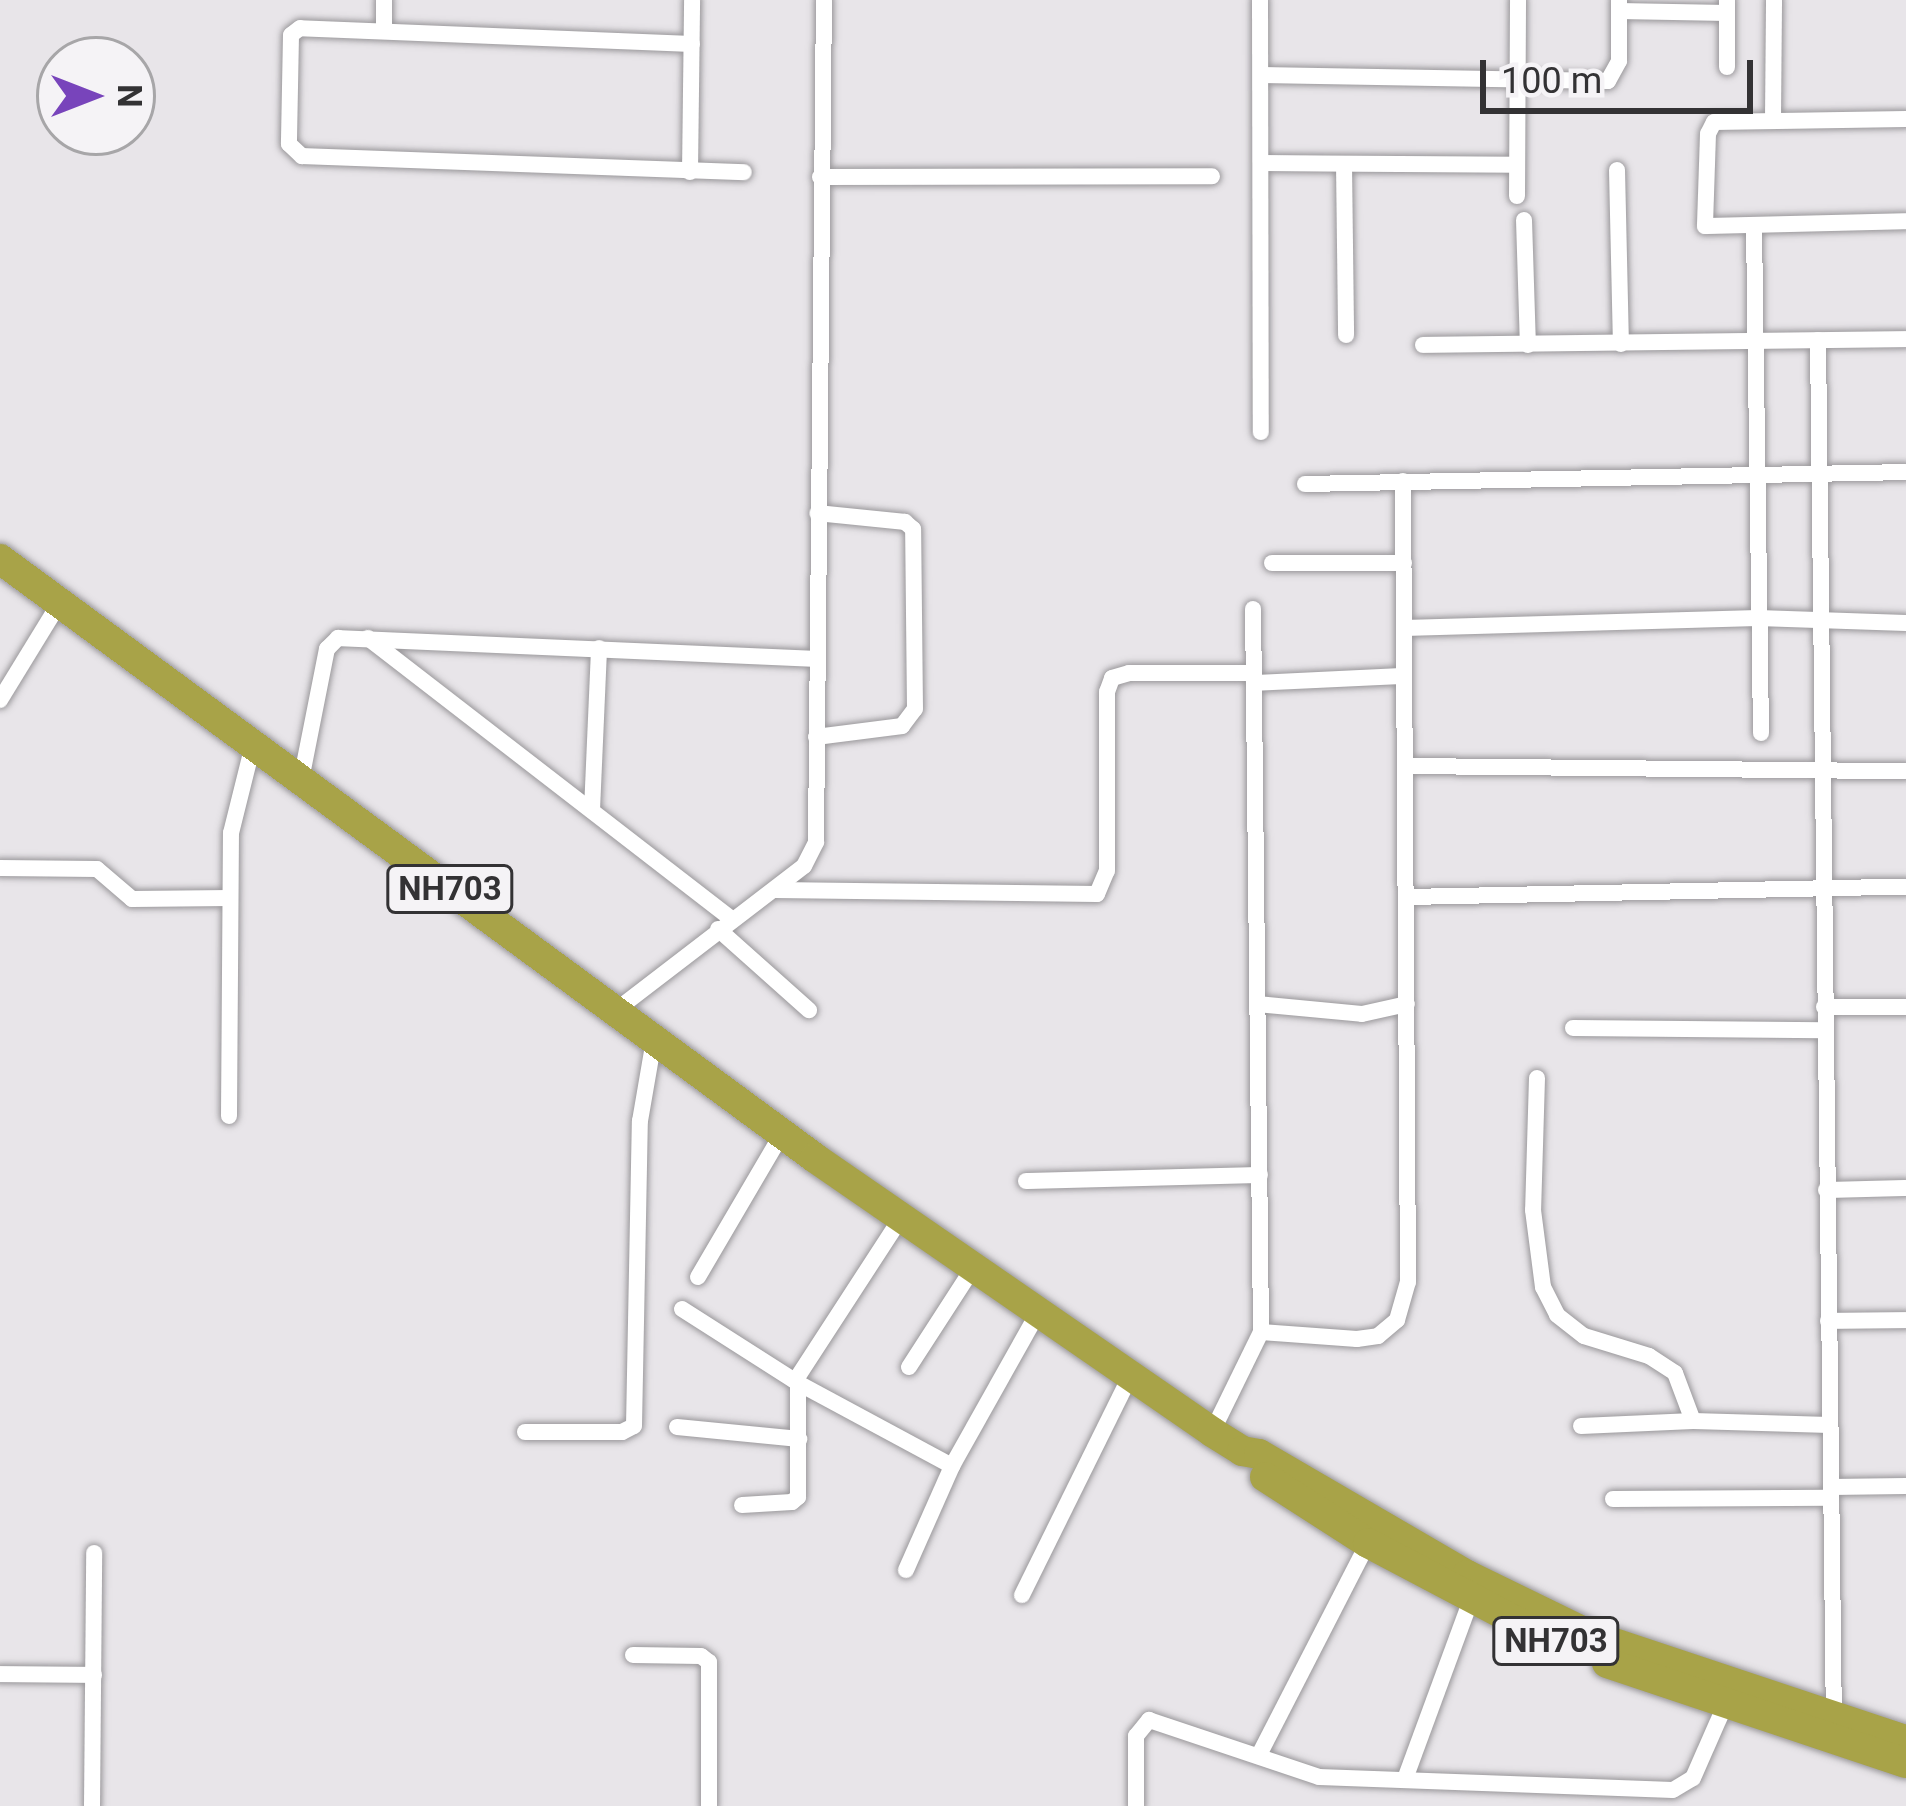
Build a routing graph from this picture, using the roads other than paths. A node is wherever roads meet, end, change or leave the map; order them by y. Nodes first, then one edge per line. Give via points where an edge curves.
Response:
1 (384, 0) edge
2 (692, 0) edge
3 (824, 0) edge
4 (1261, 0) edge
5 (1518, 0) edge
6 (1774, 0) edge
7 (1619, 6) edge
8 (1727, 6) edge
9 (384, 29) junction
10 (692, 44) junction
11 (1727, 67) dead end
12 (1261, 75) junction
13 (1517, 81) junction
14 (1773, 118) junction
15 (1906, 119) edge
16 (1261, 163) junction
17 (1345, 164) junction
18 (1517, 165) junction
19 (1617, 170) dead end
20 (690, 172) junction
21 (744, 172) dead end
22 (1212, 176) dead end
23 (820, 177) junction
24 (1517, 196) dead end
25 (1524, 220) dead end
26 (1906, 221) edge
27 (1754, 225) junction
28 (1346, 335) dead end
29 (1906, 339) edge
30 (1819, 340) junction
31 (1756, 341) junction
32 (1621, 344) junction
33 (1424, 345) dead end
34 (1528, 345) junction
35 (1261, 432) dead end
36 (1906, 472) edge
37 (1756, 473) junction
38 (1821, 474) junction
39 (1403, 481) junction
40 (1305, 484) dead end
41 (817, 513) junction
42 (0, 559) edge
43 (1272, 563) dead end
44 (1404, 563) junction
45 (60, 602) junction
46 (1253, 609) dead end
47 (1758, 618) junction
48 (1824, 618) junction
49 (1906, 623) edge
50 (1404, 628) junction
51 (368, 638) junction
52 (599, 648) junction
53 (816, 659) junction
54 (1404, 676) junction
55 (1254, 678) junction
56 (0, 700) edge
57 (1762, 733) dead end
58 (816, 736) junction
59 (253, 745) junction
60 (1407, 766) junction
61 (1823, 771) junction
62 (1906, 771) edge
63 (301, 780) junction
64 (592, 810) junction
65 (0, 868) edge
66 (1906, 887) edge
67 (775, 890) junction
68 (1822, 890) junction
69 (1408, 897) junction
70 (230, 898) junction
71 (724, 924) junction
72 (1257, 1004) junction
73 (1407, 1004) junction
74 (1824, 1007) junction
75 (1906, 1007) edge
76 (809, 1010) dead end
77 (615, 1011) junction
78 (1573, 1028) dead end
79 (1824, 1030) junction
80 (654, 1040) junction
81 (1537, 1078) dead end
82 (229, 1116) dead end
83 (782, 1134) junction
84 (1260, 1175) junction
85 (1026, 1181) dead end
86 (1906, 1188) edge
87 (1826, 1190) junction
88 (901, 1218) junction
89 (973, 1268) junction
90 (698, 1277) dead end
91 (682, 1309) dead end
92 (1038, 1313) junction
93 (1906, 1320) edge
94 (1828, 1321) junction
95 (1261, 1332) junction
96 (909, 1367) dead end
97 (1130, 1376) junction
98 (796, 1382) junction
99 (1693, 1421) junction
100 (1830, 1425) junction
101 (1581, 1426) dead end
102 (677, 1427) dead end
103 (525, 1432) dead end
104 (1211, 1432) junction
105 (799, 1439) junction
106 (1242, 1450) junction
107 (952, 1466) junction
108 (1906, 1486) edge
109 (1831, 1493) junction
110 (1613, 1499) dead end
111 (742, 1505) dead end
112 (1368, 1544) junction
113 (94, 1553) dead end
114 (906, 1570) dead end
115 (1022, 1595) dead end
116 (1471, 1600) junction
117 (633, 1655) dead end
118 (0, 1674) edge
119 (94, 1675) junction
120 (1725, 1705) junction
121 (1834, 1728) junction
122 (1906, 1740) edge
123 (1259, 1755) junction
124 (1906, 1763) edge
125 (1405, 1779) junction
126 (92, 1806) edge
127 (709, 1806) edge
128 (1136, 1806) edge

1 - 9 street
2 - 10 street
3 - 23 street
4 - 12 street
5 - 13 street
6 - 14 street
7 - 8 street
7 - 13 street via 1614,77
8 - 11 street
9 - 10 street
9 - 20 street via 300,28 291,35 295,154
10 - 20 street
12 - 13 street
12 - 16 street
13 - 18 street
14 - 15 street
14 - 27 street via 1721,119 1708,134 1705,226
16 - 17 street
16 - 35 street
17 - 18 street
17 - 28 street
18 - 24 street
19 - 32 street
20 - 21 street
22 - 23 street
23 - 41 street
25 - 34 street
26 - 27 street
27 - 31 street
29 - 30 street
30 - 31 street
30 - 38 street
31 - 32 street
31 - 37 street
32 - 34 street
33 - 34 street
36 - 38 street
37 - 38 street
37 - 39 street
37 - 47 street
38 - 48 street
39 - 40 street
39 - 44 street
41 - 53 street
41 - 58 street via 913,529 915,709 902,726
42 - 45 highway, NH703
43 - 44 street
44 - 50 street
45 - 56 street
45 - 59 highway, NH703
46 - 55 street
47 - 48 street
47 - 50 street
47 - 57 street
48 - 49 street
48 - 61 street
50 - 54 street
51 - 52 street
51 - 63 street via 338,638 327,649
51 - 64 street
52 - 53 street
52 - 64 street
53 - 58 street
54 - 55 street
54 - 60 street
55 - 67 street via 1112,678 1107,871 1097,893
55 - 72 street
58 - 67 street via 816,842 804,866
59 - 63 highway, NH703
59 - 70 street via 233,814
60 - 61 street
60 - 69 street
61 - 62 street
61 - 68 street
63 - 77 highway, NH703
64 - 71 street
65 - 70 street via 97,869 128,898
66 - 68 street
67 - 71 street
68 - 69 street
68 - 74 street
69 - 73 street
70 - 82 street
71 - 76 street
71 - 77 street
72 - 73 street via 1362,1014
72 - 84 street
73 - 95 street via 1412,1253 1397,1320 1357,1340
74 - 75 street
74 - 79 street
77 - 80 highway, NH703
78 - 79 street
79 - 87 street
80 - 83 highway, NH703
80 - 103 street via 640,1120 634,1426
81 - 99 street via 1533,1210 1543,1287 1557,1315 1584,1336 1675,1373
83 - 88 highway, NH703
83 - 90 street
84 - 85 street
84 - 95 street
86 - 87 street
87 - 94 street
88 - 89 highway, NH703
88 - 98 street
89 - 92 highway, NH703
89 - 96 street
91 - 98 street
92 - 97 highway, NH703
92 - 107 street
93 - 94 street
94 - 100 street
95 - 104 street
97 - 104 highway, NH703
97 - 115 street
98 - 105 street
98 - 107 street
99 - 100 street
99 - 101 street
100 - 109 street
102 - 105 street
104 - 106 highway, NH703
105 - 111 street via 796,1501
106 - 112 highway, NH703 via 1251,1467 1300,1505
106 - 121 highway, NH703 via 1590,1635
107 - 114 street
108 - 109 street
109 - 110 street
109 - 121 street
112 - 116 highway, NH703
112 - 123 street
113 - 119 street
116 - 120 highway, NH703 via 1582,1654
116 - 125 street
117 - 127 street via 709,1661
118 - 119 street
119 - 126 street
120 - 121 highway, NH703
120 - 125 street via 1681,1788
121 - 122 highway, NH703
121 - 124 highway, NH703
123 - 125 street via 1319,1777
123 - 128 street via 1159,1720 1143,1722

